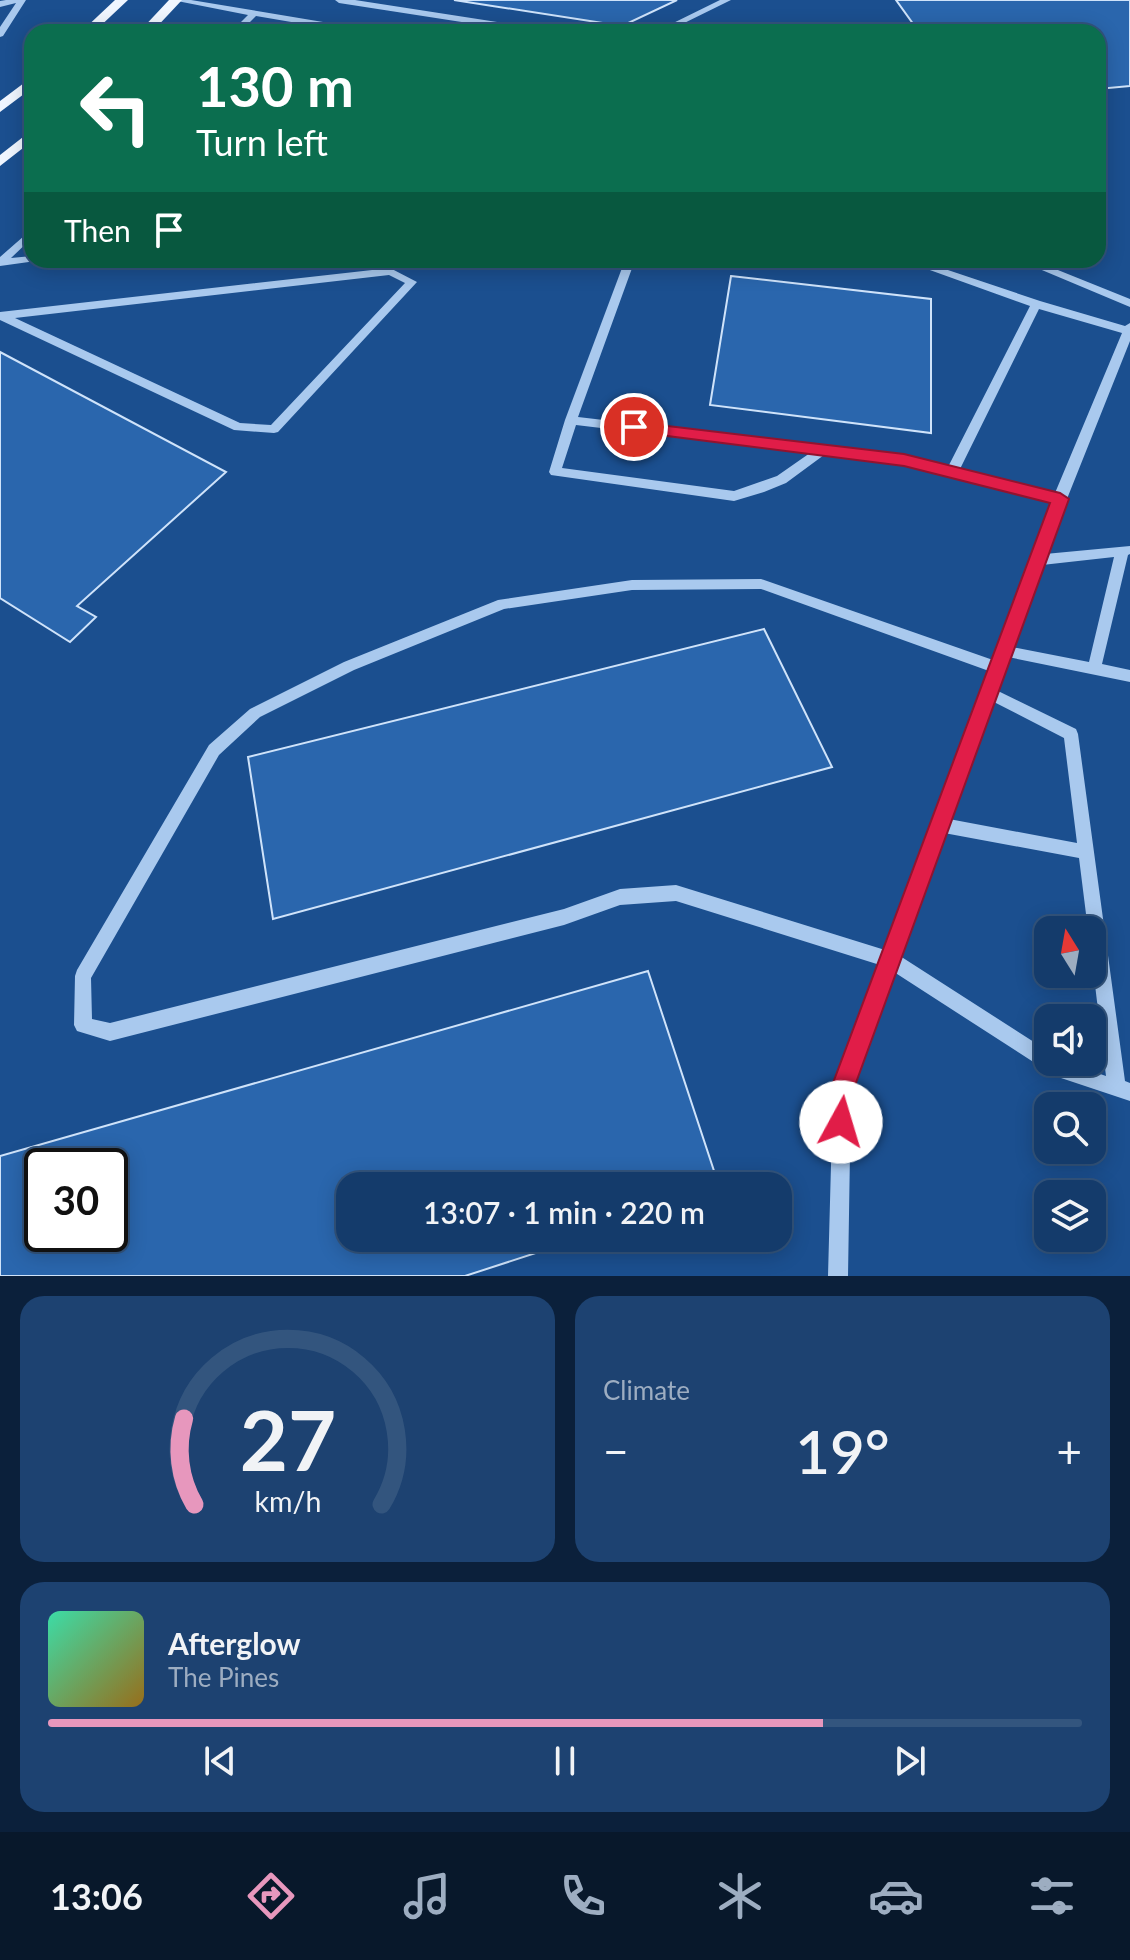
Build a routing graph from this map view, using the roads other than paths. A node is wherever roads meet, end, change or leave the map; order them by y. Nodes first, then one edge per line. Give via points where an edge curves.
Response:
1 (20, 0) edge
2 (122, 0) edge
3 (176, 0) edge
4 (339, 0) edge
5 (727, 0) edge
6 (0, 4) edge
7 (254, 13) junction
8 (96, 24) edge
9 (153, 24) edge
10 (243, 24) edge
11 (318, 24) edge
12 (492, 24) edge
13 (676, 24) edge
14 (0, 34) edge
15 (24, 88) edge
16 (0, 108) edge
17 (24, 141) edge
18 (0, 162) edge
19 (24, 240) edge
20 (24, 260) edge
21 (0, 263) edge
22 (627, 268) edge
23 (930, 268) edge
24 (1043, 268) edge
25 (1130, 303) edge
26 (1036, 304) junction
27 (1, 316) edge
28 (1129, 329) edge
29 (571, 420) junction
30 (822, 450) junction
31 (952, 472) junction
32 (1060, 499) junction
33 (1126, 551) edge
34 (1038, 560) junction
35 (1005, 651) junction
36 (998, 668) junction
37 (1094, 669) junction
38 (1130, 676) edge
39 (989, 693) junction
40 (941, 825) junction
41 (1086, 852) junction
42 (891, 960) junction
43 (1034, 1053) edge
44 (1080, 1076) edge
45 (1124, 1090) edge
46 (838, 1276) edge

1 - 6 street
1 - 14 street
2 - 8 main road
3 - 7 street
3 - 9 main road
4 - 12 street
5 - 13 street
7 - 10 street
7 - 11 street
15 - 16 main road
17 - 18 main road
19 - 21 street
20 - 21 street
22 - 29 street
23 - 26 street
24 - 25 street
26 - 28 street
26 - 31 street
27 - 27 street via 390,271 412,282 274,429 238,427
28 - 32 street
29 - 30 street
29 - 30 street via 555,472 734,496 794,476
30 - 31 street
31 - 32 street
32 - 34 street
33 - 34 street
33 - 37 street
34 - 35 street
35 - 36 street
35 - 37 street
36 - 39 street
36 - 42 street via 761,584 632,585 503,604 349,666 268,706 214,750 83,976 83,1025 110,1032 549,921 620,897 676,893
37 - 38 street
39 - 40 street
39 - 41 street via 1071,734
40 - 41 street
40 - 42 street
41 - 45 street
42 - 43 street
42 - 46 street via 842,1091
44 - 45 street

